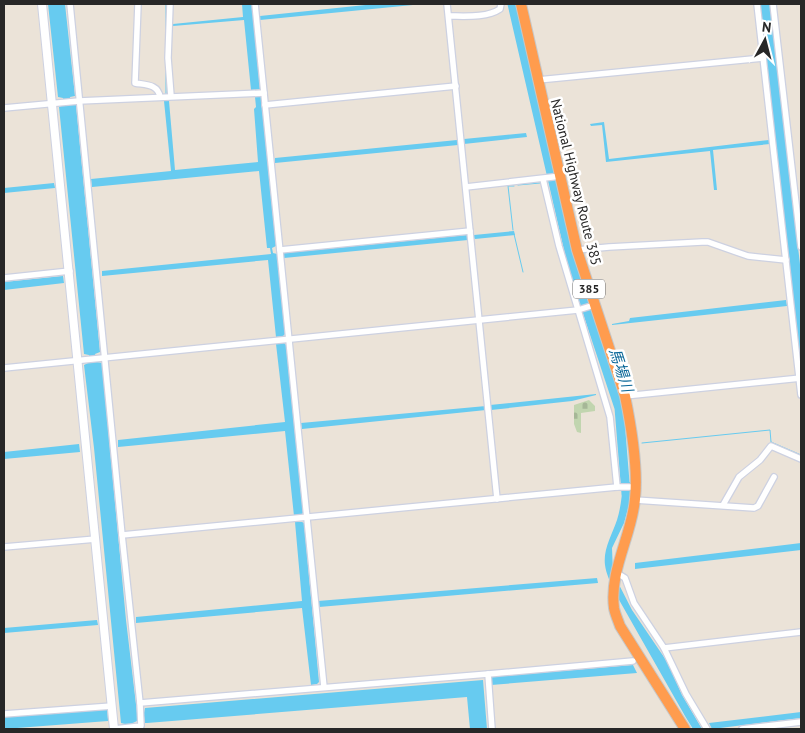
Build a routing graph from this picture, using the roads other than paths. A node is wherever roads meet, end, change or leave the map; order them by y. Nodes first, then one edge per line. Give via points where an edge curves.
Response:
1 (42, 4) edge
2 (70, 4) edge
3 (138, 4) edge
4 (170, 4) edge
5 (255, 4) edge
6 (448, 4) edge
7 (501, 4) edge
8 (521, 4) edge
9 (756, 4) edge
10 (773, 4) edge
11 (449, 16) junction
12 (763, 58) junction
13 (538, 80) junction
14 (456, 86) junction
15 (264, 93) junction
16 (166, 97) junction
17 (79, 101) junction
18 (52, 103) junction
19 (266, 105) junction
20 (4, 108) edge
21 (559, 176) junction
22 (544, 179) junction
23 (466, 187) junction
24 (470, 231) junction
25 (801, 247) edge
26 (280, 250) junction
27 (577, 250) junction
28 (786, 260) junction
29 (70, 271) junction
30 (4, 278) edge
31 (593, 305) junction
32 (578, 310) junction
33 (479, 320) junction
34 (289, 339) junction
35 (102, 358) junction
36 (78, 361) junction
37 (4, 368) edge
38 (800, 378) edge
39 (801, 395) edge
40 (625, 396) junction
41 (801, 459) edge
42 (774, 477) dead end
43 (619, 487) junction
44 (634, 487) junction
45 (497, 499) junction
46 (636, 500) junction
47 (723, 505) junction
48 (306, 518) junction
49 (122, 536) junction
50 (96, 539) junction
51 (4, 547) edge
52 (617, 573) junction
53 (801, 632) edge
54 (664, 648) junction
55 (633, 662) dead end
56 (488, 674) junction
57 (318, 688) junction
58 (140, 703) junction
59 (112, 706) junction
60 (4, 714) edge
61 (801, 722) edge
62 (124, 728) edge
63 (142, 728) edge
64 (766, 728) edge
65 (114, 729) edge
66 (492, 729) edge
67 (685, 729) edge
68 (707, 729) edge
69 (742, 729) edge

1 - 18 street
2 - 17 street
3 - 16 street via 135,83 155,87
4 - 16 street
5 - 15 street
6 - 11 street
7 - 11 street via 497,11
8 - 13 highway, National Highway Route 385 / 385
9 - 12 street
10 - 25 street
11 - 14 street
12 - 13 street
12 - 28 street
13 - 21 highway, National Highway Route 385 / 385
14 - 19 street
14 - 23 street
15 - 16 street
15 - 19 street
16 - 17 street
17 - 18 street
17 - 35 street
18 - 20 street
18 - 29 street
19 - 26 street
21 - 22 street
21 - 27 highway, National Highway Route 385 / 385
22 - 23 street
22 - 32 street
23 - 24 street
24 - 26 street
24 - 33 street
26 - 34 street
27 - 28 street via 708,242 748,256
27 - 31 highway, National Highway Route 385 / 385
28 - 38 street
29 - 30 street
29 - 36 street
31 - 32 street
31 - 40 highway, National Highway Route 385 / 385
32 - 33 street
32 - 43 street via 610,417
33 - 34 street
33 - 45 street
34 - 35 street
34 - 48 street
35 - 36 street
35 - 49 street
36 - 37 street
36 - 50 street
38 - 39 street
38 - 40 street
40 - 44 highway, National Highway Route 385 / 385 via 630,420
41 - 47 street via 771,446 739,477
42 - 47 street via 758,506
43 - 44 street
43 - 45 street
44 - 46 highway, National Highway Route 385 / 385
45 - 48 street
46 - 47 street
46 - 52 highway, National Highway Route 385 / 385
48 - 49 street
48 - 57 street
49 - 58 street
50 - 51 street
50 - 59 street
52 - 54 street via 625,578 634,603
52 - 67 highway, National Highway Route 385 / 385 via 613,594 620,626
53 - 54 street
54 - 68 street
55 - 56 street
56 - 57 street
56 - 66 street
57 - 58 street
58 - 63 street
59 - 60 street
59 - 65 street
61 - 64 street
62 - 63 street
62 - 65 street
64 - 69 street

